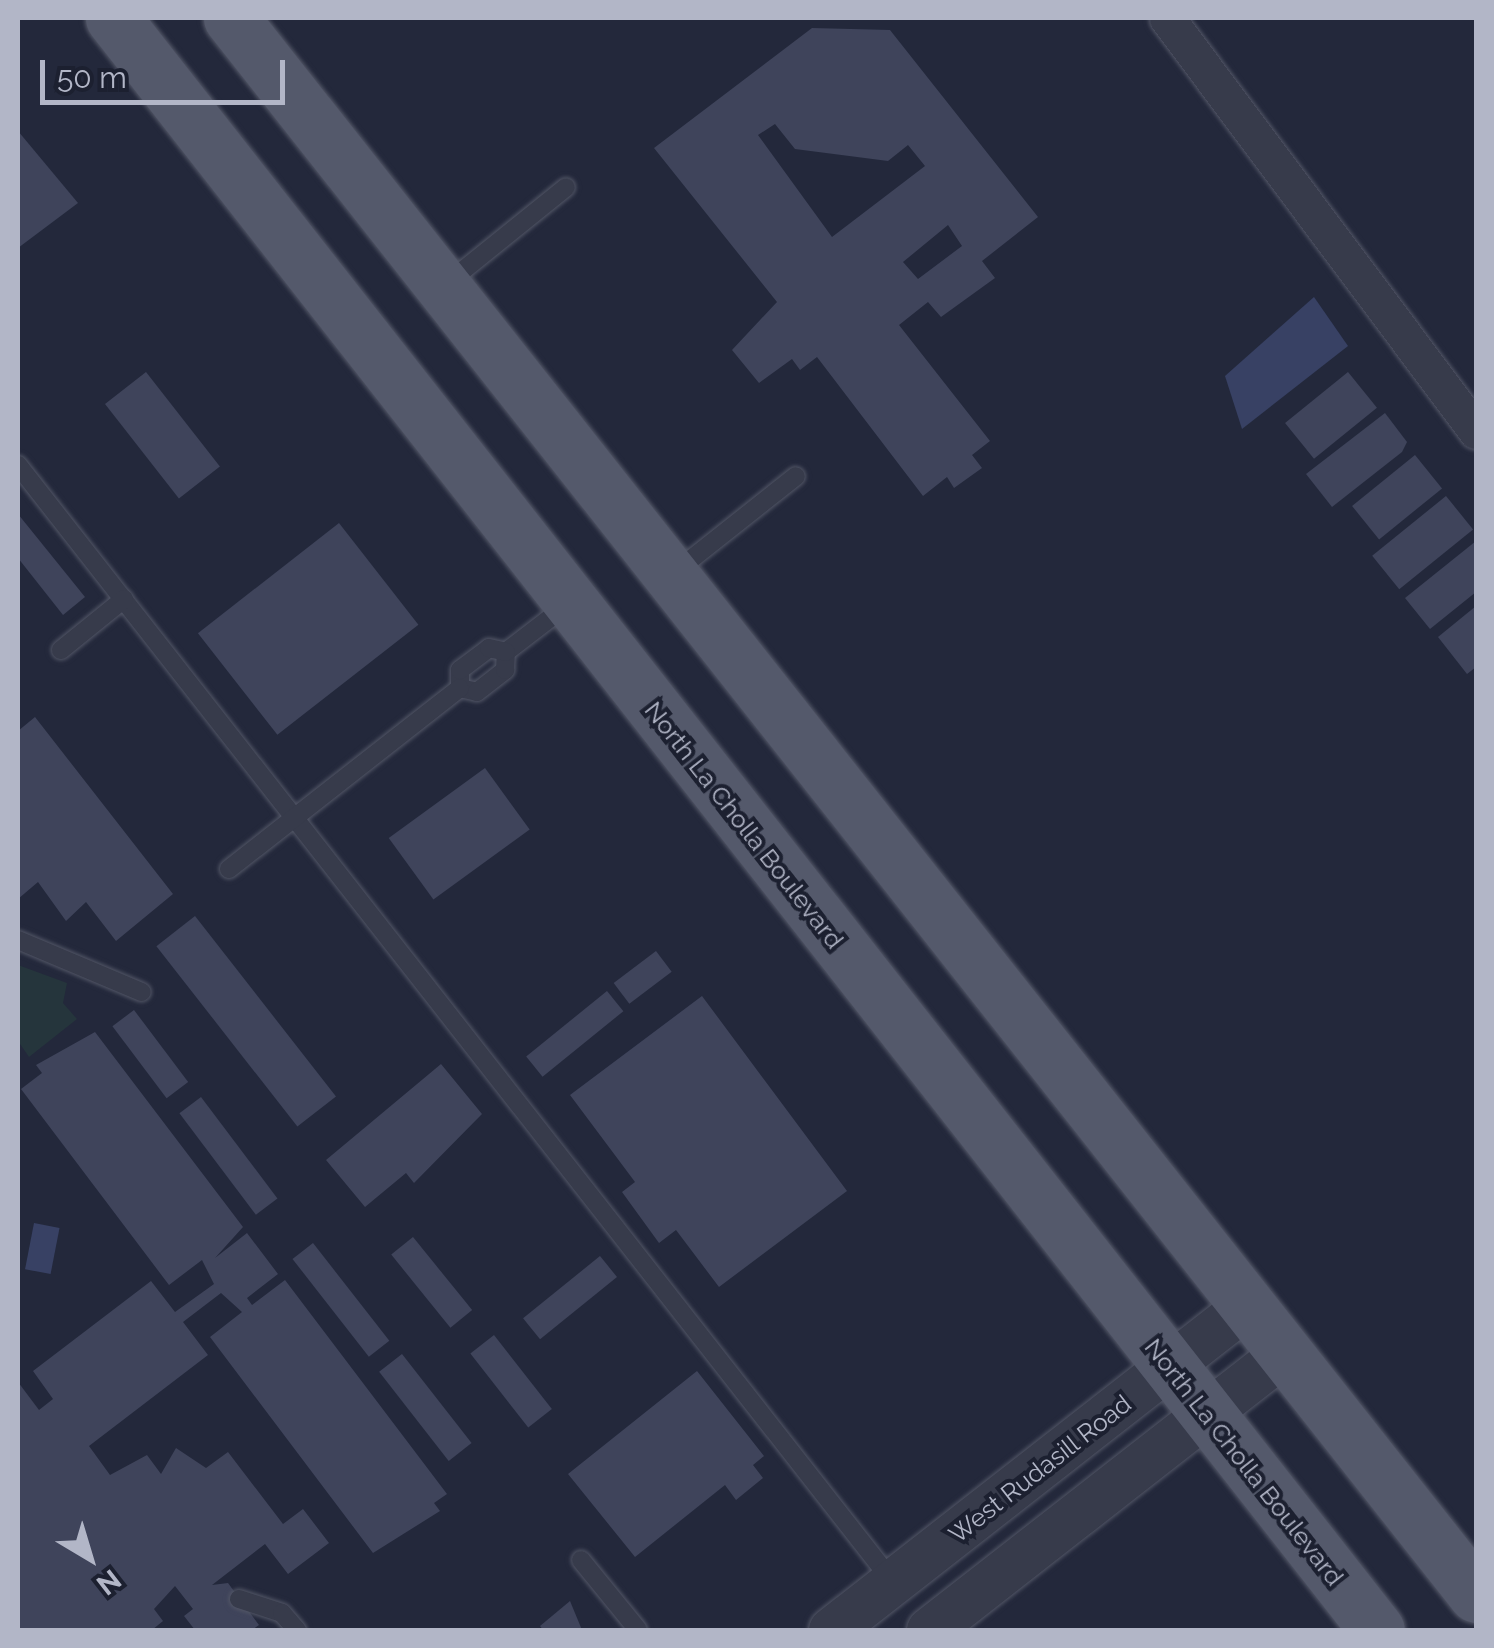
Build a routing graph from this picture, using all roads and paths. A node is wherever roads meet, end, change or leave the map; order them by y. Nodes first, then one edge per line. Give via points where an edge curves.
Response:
1 (112, 18) edge
2 (231, 18) edge
3 (1167, 18) edge
4 (566, 186) dead end
5 (443, 287) junction
6 (1476, 431) edge
7 (18, 465) edge
8 (796, 476) dead end
9 (670, 575) junction
10 (124, 599) junction
11 (570, 602) junction
12 (61, 650) dead end
13 (506, 652) junction
14 (460, 688) junction
15 (294, 817) junction
16 (228, 869) dead end
17 (18, 940) edge
18 (142, 992) dead end
19 (1247, 1306) junction
20 (1284, 1353) junction
21 (1169, 1367) junction
22 (1206, 1414) junction
23 (582, 1560) dead end
24 (894, 1583) junction
25 (1476, 1595) edge
26 (239, 1599) dead end
27 (297, 1630) edge
28 (638, 1630) edge
29 (832, 1630) edge
30 (929, 1630) edge
31 (1377, 1630) edge

1 - 11 main road, North La Cholla Boulevard
2 - 5 main road
3 - 6 street
4 - 5 lane
5 - 9 main road
7 - 10 lane
8 - 9 lane
9 - 19 main road
10 - 12 lane
10 - 15 lane
11 - 13 lane
11 - 21 main road, North La Cholla Boulevard
13 - 14 lane via 505,670 491,682 477,692
13 - 14 lane via 489,648 474,659 460,670
14 - 15 lane
15 - 16 lane
15 - 24 lane
17 - 18 lane
19 - 20 main road
19 - 21 street, West Rudasill Road
20 - 22 street
20 - 25 main road
21 - 22 main road, North La Cholla Boulevard
21 - 24 street, West Rudasill Road
22 - 30 street
22 - 31 main road, North La Cholla Boulevard
23 - 28 lane
24 - 29 street, West Rudasill Road
26 - 27 lane via 282,1613

